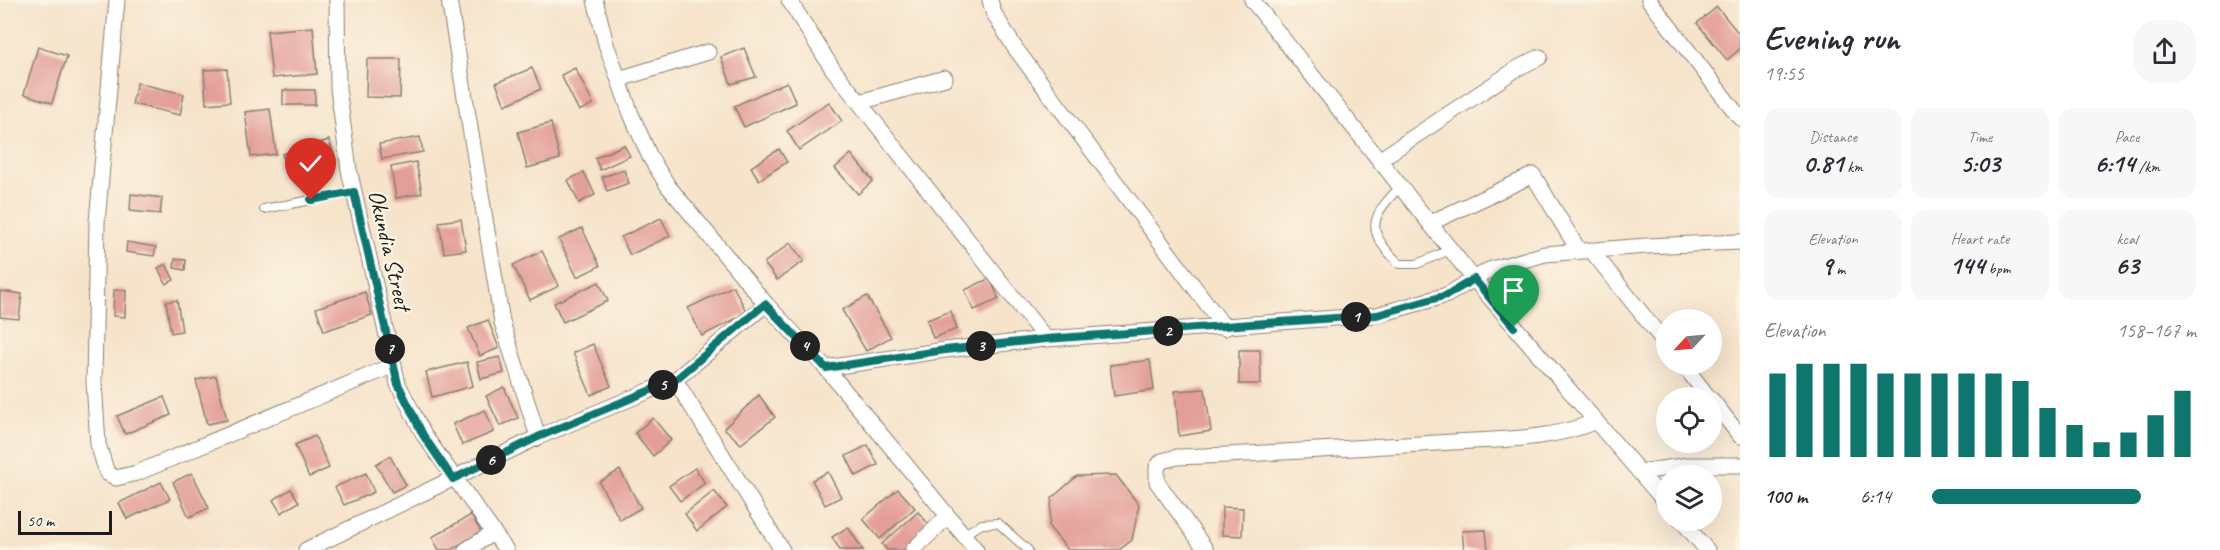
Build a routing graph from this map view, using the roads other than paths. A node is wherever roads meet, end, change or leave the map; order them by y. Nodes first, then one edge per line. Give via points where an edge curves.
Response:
1 (117, 0) edge
2 (337, 0) edge
3 (449, 0) edge
4 (595, 0) edge
5 (789, 0) edge
6 (990, 0) edge
7 (1252, 0) edge
8 (1649, 0) edge
9 (708, 52) dead end
10 (1540, 57) dead end
11 (945, 78) dead end
12 (619, 79) junction
13 (860, 102) junction
14 (1740, 118) edge
15 (1379, 160) junction
16 (1400, 187) junction
17 (354, 192) junction
18 (264, 209) dead end
19 (1430, 223) junction
20 (1740, 242) edge
21 (1452, 249) junction
22 (1585, 250) junction
23 (1474, 279) junction
24 (765, 304) junction
25 (1225, 328) junction
26 (1656, 332) edge
27 (1046, 339) junction
28 (394, 365) junction
29 (826, 368) junction
30 (1691, 375) edge
31 (675, 380) junction
32 (1701, 387) edge
33 (1722, 414) edge
34 (1594, 422) junction
35 (1740, 436) edge
36 (538, 437) junction
37 (1740, 465) edge
38 (1640, 472) junction
39 (453, 479) junction
40 (1656, 491) edge
41 (947, 517) junction
42 (1691, 531) edge
43 (493, 533) junction
44 (964, 534) junction
45 (306, 550) edge
46 (466, 550) edge
47 (506, 550) edge
48 (782, 550) edge
49 (913, 550) edge
50 (975, 550) edge
51 (1028, 550) edge
52 (1206, 550) edge
53 (1707, 550) edge

1 - 28 street via 97,222 94,382 98,444 107,473 116,478 137,473
2 - 17 street, Okundia Street via 338,87
3 - 36 street via 502,322
4 - 12 street
5 - 13 street via 832,68
6 - 25 street via 1015,48
7 - 15 street
8 - 14 street
9 - 12 street
10 - 15 street
11 - 13 street
12 - 24 street via 650,157 668,186
13 - 27 street
15 - 16 street
16 - 19 street
16 - 21 lane via 1374,220 1376,234 1388,253 1400,264 1417,264
17 - 18 lane
17 - 28 street, Okundia Street
19 - 21 street
19 - 22 street via 1533,175
20 - 22 street
21 - 23 street
22 - 23 street via 1545,254 1489,270
22 - 26 street
23 - 25 street via 1447,295 1377,315
23 - 34 street
24 - 29 street
24 - 31 street
25 - 27 street
27 - 29 street
28 - 39 street, Okundia Street via 398,384 423,435
29 - 41 street
30 - 32 street
31 - 36 street
31 - 48 street
33 - 35 street
34 - 38 street
34 - 52 street via 1572,431 1506,438 1162,461 1156,467 1157,482
36 - 39 street
37 - 38 street via 1689,465
38 - 40 street
39 - 43 street, Okundia Street
39 - 45 street
41 - 44 street
41 - 49 street
42 - 53 street
43 - 46 street
43 - 47 street, Okundia Street
44 - 50 street
44 - 51 lane via 982,524 998,523

